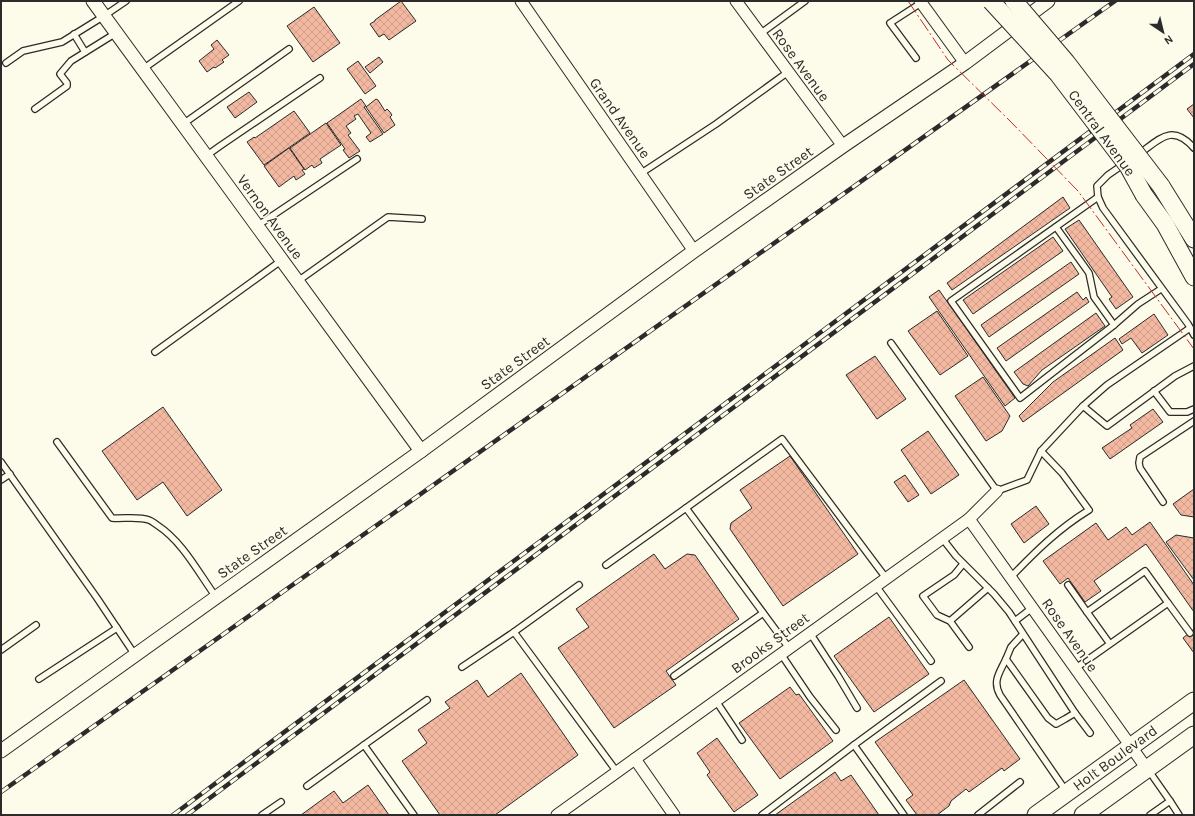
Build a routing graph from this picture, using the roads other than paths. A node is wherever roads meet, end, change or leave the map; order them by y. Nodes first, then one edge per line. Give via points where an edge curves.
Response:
1 (93, 1) edge
2 (126, 1) edge
3 (239, 1) edge
4 (521, 1) edge
5 (736, 1) edge
6 (805, 1) edge
7 (991, 1) edge
8 (1014, 1) edge
9 (1048, 1) edge
10 (920, 2) edge
11 (104, 16) junction
12 (116, 32) junction
13 (74, 34) junction
14 (760, 34) junction
15 (289, 49) dead end
16 (86, 52) junction
17 (916, 58) dead end
18 (6, 63) dead end
19 (965, 63) junction
20 (143, 70) junction
21 (788, 72) junction
22 (320, 78) dead end
23 (35, 109) dead end
24 (183, 124) junction
25 (843, 146) junction
26 (1194, 148) edge
27 (206, 156) junction
28 (357, 159) dead end
29 (640, 174) junction
30 (1098, 197) junction
31 (422, 218) dead end
32 (257, 226) junction
33 (1056, 227) junction
34 (1194, 238) edge
35 (694, 251) junction
36 (282, 260) junction
37 (1194, 277) edge
38 (297, 281) junction
39 (1161, 289) junction
40 (1114, 325) junction
41 (1190, 328) junction
42 (1194, 335) edge
43 (891, 343) dead end
44 (155, 352) dead end
45 (1194, 366) edge
46 (1154, 391) junction
47 (1083, 406) junction
48 (1194, 409) edge
49 (1194, 421) edge
50 (57, 442) dead end
51 (1041, 450) junction
52 (421, 451) junction
53 (1, 462) edge
54 (10, 474) junction
55 (1, 480) edge
56 (997, 490) junction
57 (1163, 502) dead end
58 (686, 508) junction
59 (969, 519) junction
60 (942, 538) junction
61 (964, 564) junction
62 (606, 565) dead end
63 (886, 578) junction
64 (1011, 578) junction
65 (579, 585) dead end
66 (1068, 585) dead end
67 (876, 586) junction
68 (988, 588) junction
69 (216, 597) junction
70 (1168, 603) junction
71 (1032, 608) junction
72 (1087, 612) junction
73 (763, 613) junction
74 (950, 621) junction
75 (1015, 621) junction
76 (36, 624) dead end
77 (117, 628) junction
78 (514, 632) junction
79 (1190, 633) dead end
80 (810, 634) junction
81 (1023, 634) junction
82 (1110, 644) junction
83 (969, 646) dead end
84 (1, 650) edge
85 (785, 651) junction
86 (135, 656) junction
87 (1006, 659) junction
88 (931, 661) dead end
89 (462, 668) dead end
90 (1076, 668) junction
91 (674, 676) dead end
92 (38, 679) dead end
93 (941, 681) dead end
94 (427, 700) dead end
95 (716, 701) junction
96 (1194, 701) edge
97 (857, 708) dead end
98 (1075, 712) junction
99 (836, 730) dead end
100 (1090, 733) dead end
101 (1194, 735) edge
102 (742, 740) dead end
103 (364, 745) junction
104 (854, 745) junction
105 (3, 747) edge
106 (1131, 747) junction
107 (635, 759) junction
108 (1147, 769) junction
109 (617, 772) junction
110 (1020, 782) dead end
111 (307, 786) dead end
112 (1067, 793) junction
113 (1170, 801) junction
114 (280, 802) dead end
115 (262, 815) edge
116 (414, 815) edge
117 (557, 815) edge
118 (674, 815) edge
119 (762, 815) edge
120 (904, 815) edge
121 (978, 815) edge
122 (1036, 815) edge
123 (1083, 815) edge
124 (1150, 815) edge
125 (1179, 815) edge

1 - 11 street, Vernon Avenue
2 - 11 lane
3 - 20 lane
4 - 29 street, Grand Avenue
5 - 14 street, Rose Avenue
6 - 14 lane
7 - 37 main road, Central Avenue, bridge via 1058,74 1128,166 1144,195 1165,224
8 - 34 main road, Central Avenue, bridge via 1066,62 1161,186
9 - 19 street, State Street
10 - 17 lane via 890,23
10 - 19 street
11 - 12 street, Vernon Avenue
11 - 13 lane
12 - 16 lane
12 - 20 street, Vernon Avenue
13 - 16 lane
13 - 18 lane via 62,42 23,51
14 - 21 street, Rose Avenue
15 - 24 lane
16 - 23 lane via 71,61 60,74 67,83 66,86
19 - 25 street, State Street
20 - 24 street, Vernon Avenue
21 - 25 street, Rose Avenue
21 - 29 lane
22 - 27 lane
24 - 27 street, Vernon Avenue
25 - 35 street, State Street
26 - 30 lane via 1186,139 1174,134 1164,136 1108,175 1097,186
27 - 32 street, Vernon Avenue
28 - 32 lane
29 - 35 street, Grand Avenue
30 - 33 lane
30 - 39 lane via 1103,208
31 - 38 lane via 388,217
32 - 36 street, Vernon Avenue
33 - 40 lane via 1089,273 1094,297
33 - 40 lane via 951,301 1020,398
35 - 52 street, State Street
36 - 38 street, Vernon Avenue
36 - 44 lane
38 - 52 street, Vernon Avenue
39 - 40 lane via 1138,304
39 - 41 lane
41 - 42 lane
41 - 47 lane via 1107,385
43 - 56 lane
45 - 46 lane
46 - 47 lane via 1107,426
46 - 48 lane via 1170,412 1187,412
47 - 51 lane
49 - 57 lane via 1140,457 1140,468
50 - 69 lane via 112,518 149,520 166,531 180,545
51 - 56 lane via 1027,480
51 - 64 lane via 1062,473 1089,510 1034,552
52 - 69 street, State Street
53 - 54 lane
54 - 55 lane
54 - 77 lane
56 - 59 street, Brooks Street
58 - 62 lane
58 - 63 lane via 782,439
58 - 73 lane
59 - 60 street, Brooks Street
59 - 64 street, Rose Avenue
60 - 61 lane
60 - 63 street, Brooks Street
61 - 68 lane
61 - 74 lane via 954,575 923,596 937,615
63 - 67 street, Brooks Street
64 - 71 street, Rose Avenue
65 - 78 lane
66 - 72 lane
67 - 80 street, Brooks Street
67 - 88 lane
68 - 74 lane
68 - 75 lane
69 - 86 street, State Street
70 - 72 lane via 1145,571
70 - 79 lane
70 - 82 lane
71 - 75 lane
71 - 90 street, Rose Avenue
72 - 82 lane
73 - 85 lane
73 - 91 lane
74 - 83 lane
75 - 81 lane
76 - 84 lane
77 - 86 lane
77 - 92 lane
78 - 89 lane
78 - 109 lane
80 - 85 street, Brooks Street
80 - 97 lane
81 - 87 lane via 1011,647
81 - 98 lane
82 - 90 lane
85 - 95 street, Brooks Street
85 - 99 lane via 810,697
86 - 105 street, State Street
87 - 98 lane via 1048,718 1056,724
87 - 112 lane via 997,678 997,690
90 - 106 street, Rose Avenue
93 - 104 lane
94 - 103 lane
95 - 102 lane
95 - 107 street, Brooks Street
96 - 106 main road, Holt Boulevard
98 - 100 lane
101 - 108 main road, Holt Boulevard
103 - 111 lane
103 - 116 lane
104 - 119 lane
104 - 120 lane
106 - 108 street, Rose Avenue
106 - 112 main road, Holt Boulevard
107 - 109 street, Brooks Street
107 - 118 street
108 - 113 lane
108 - 123 main road, Holt Boulevard
109 - 117 street, Brooks Street
110 - 121 lane
112 - 122 main road, Holt Boulevard
113 - 124 lane
113 - 125 lane
114 - 115 lane

